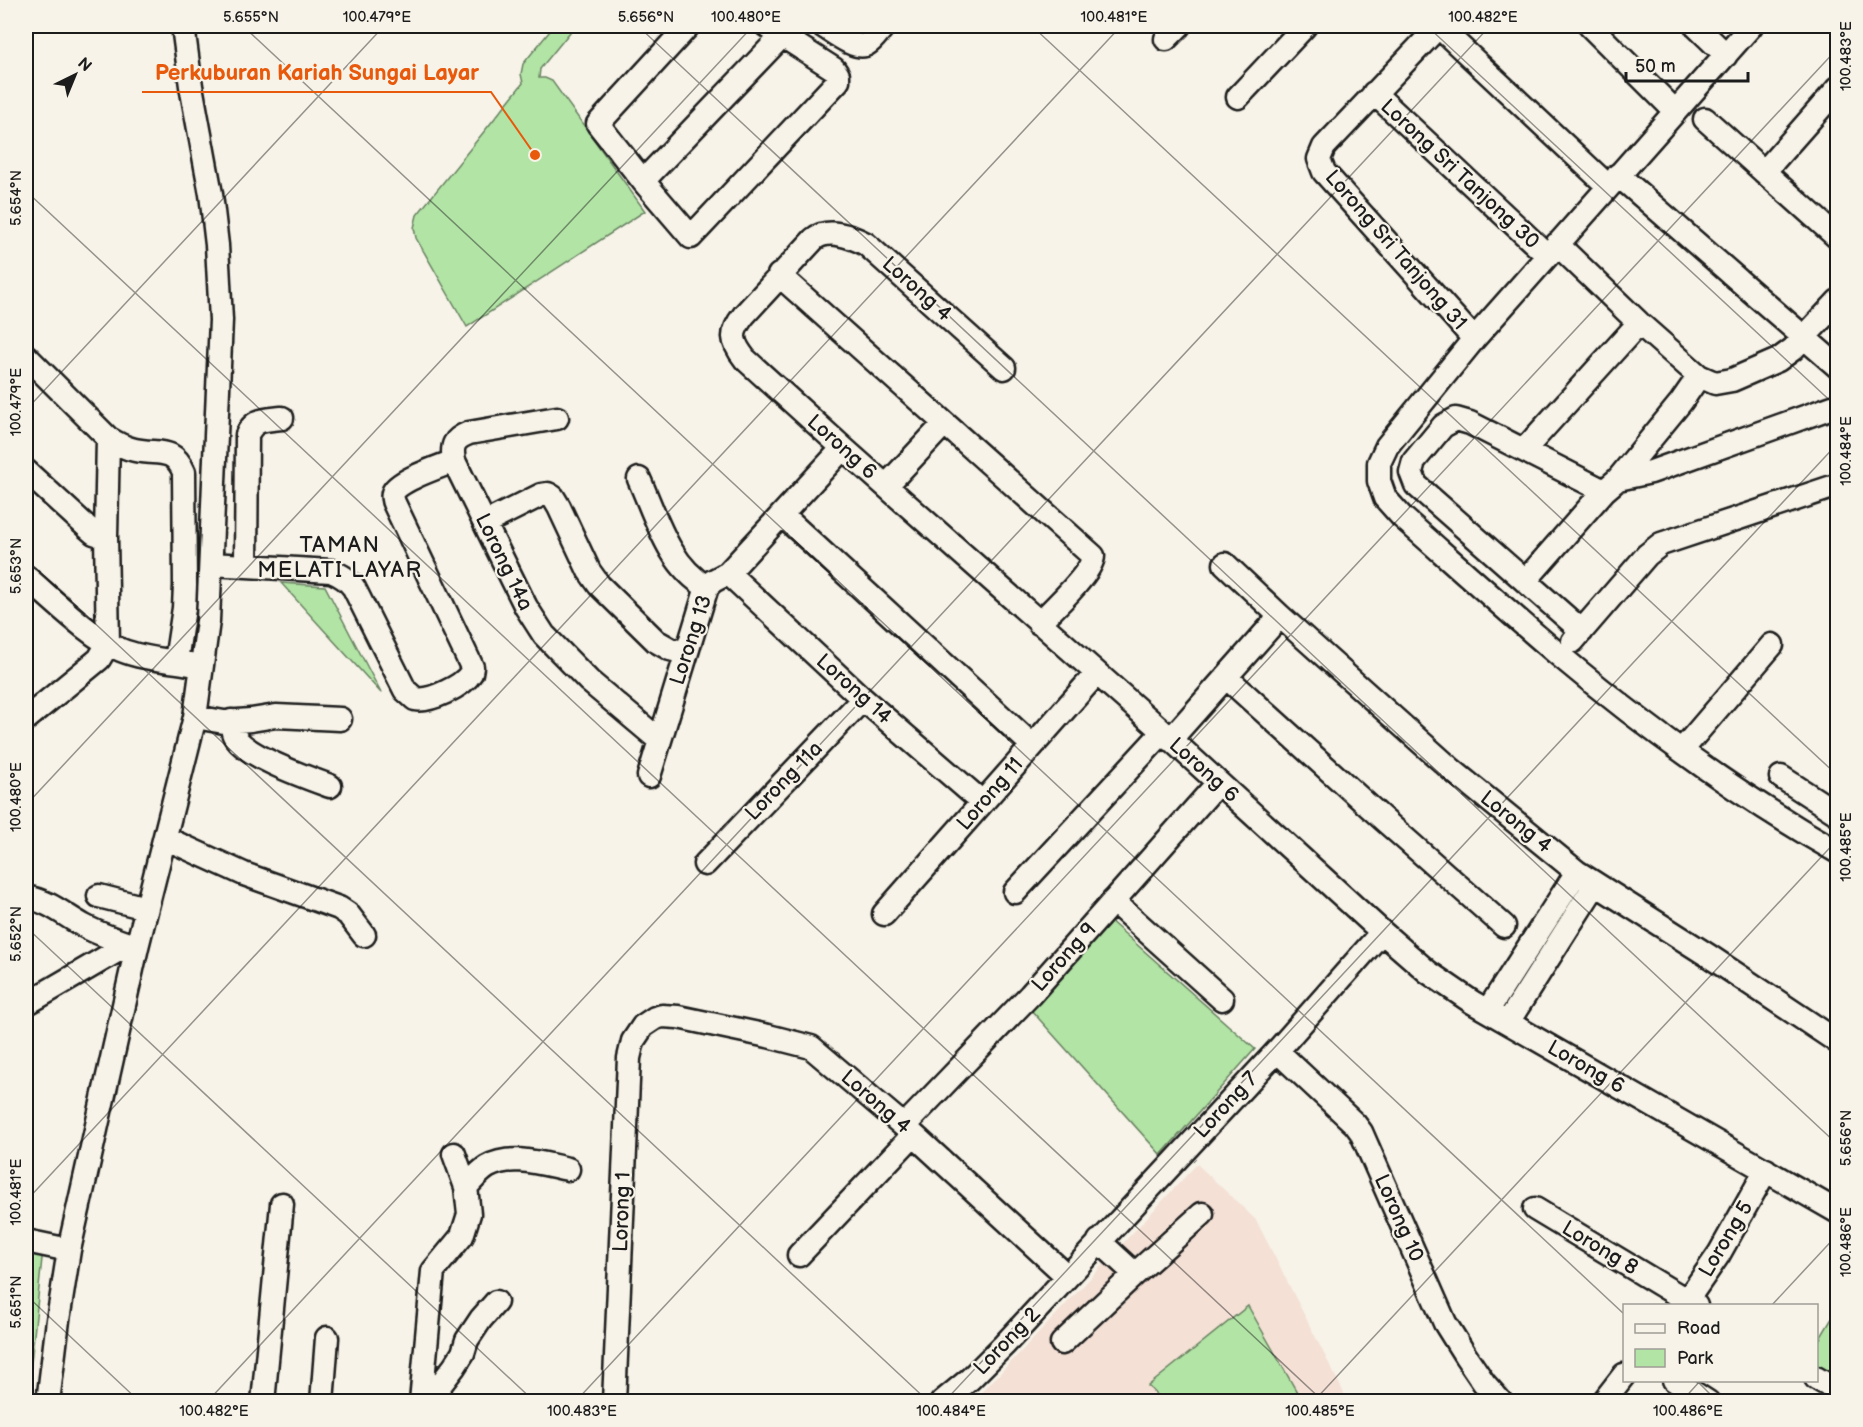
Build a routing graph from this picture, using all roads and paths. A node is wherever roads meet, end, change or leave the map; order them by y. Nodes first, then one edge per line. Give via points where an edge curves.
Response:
1 (183, 26) edge
2 (688, 26) edge
3 (823, 26) edge
4 (884, 26) edge
5 (1305, 26) edge
6 (1439, 26) edge
7 (1590, 26) edge
8 (1696, 26) edge
9 (1751, 26) edge
10 (774, 31) edge
11 (1726, 55) junction
12 (1838, 88) edge
13 (1374, 93) junction
14 (1238, 97) dead end
15 (1675, 111) junction
16 (1705, 119) dead end
17 (1764, 172) junction
18 (1613, 180) junction
19 (643, 182) junction
20 (1836, 233) edge
21 (819, 235) joint
22 (1552, 250) junction
23 (779, 275) junction
24 (1838, 301) edge
25 (1639, 323) junction
26 (1804, 338) junction
27 (1474, 339) junction
28 (26, 356) edge
29 (1838, 367) edge
30 (1004, 368) dead end
31 (1699, 376) junction
32 (1838, 405) edge
33 (282, 418) dead end
34 (557, 418) dead end
35 (944, 424) junction
36 (108, 438) junction
37 (843, 448) junction
38 (1524, 450) junction
39 (454, 461) junction
40 (26, 471) edge
41 (639, 479) dead end
42 (1838, 484) edge
43 (1611, 485) junction
44 (886, 486) junction
45 (782, 515) junction
46 (485, 523) junction
47 (106, 537) junction
48 (211, 564) junction
49 (1225, 564) dead end
50 (246, 565) junction
51 (728, 573) junction
52 (26, 577) edge
53 (1525, 581) junction
54 (707, 587) junction
55 (1280, 616) junction
56 (1039, 623) junction
57 (1582, 631) junction
58 (108, 644) junction
59 (1772, 645) dead end
60 (687, 653) junction
61 (1560, 656) junction
62 (176, 661) junction
63 (203, 666) junction
64 (1096, 674) junction
65 (1226, 677) junction
66 (863, 699) junction
67 (195, 717) junction
68 (340, 718) dead end
69 (26, 719) edge
70 (231, 722) junction
71 (1166, 736) junction
72 (659, 740) junction
73 (1032, 745) junction
74 (1682, 750) junction
75 (649, 776) dead end
76 (1781, 777) dead end
77 (1218, 783) junction
78 (330, 786) dead end
79 (982, 802) junction
80 (1838, 814) edge
81 (165, 838) junction
82 (1838, 852) edge
83 (705, 864) dead end
84 (1586, 878) junction
85 (1016, 892) dead end
86 (99, 896) dead end
87 (26, 897) edge
88 (1113, 901) junction
89 (147, 908) junction
90 (884, 914) dead end
91 (1504, 926) dead end
92 (1382, 932) junction
93 (364, 935) dead end
94 (133, 945) junction
95 (1222, 999) dead end
96 (26, 1004) edge
97 (1488, 1010) junction
98 (1508, 1022) junction
99 (644, 1026) joint
100 (1838, 1041) edge
101 (1277, 1051) junction
102 (909, 1130) junction
103 (454, 1154) dead end
104 (568, 1169) dead end
105 (1766, 1170) junction
106 (466, 1187) junction
107 (282, 1204) dead end
108 (1535, 1209) dead end
109 (1838, 1212) edge
110 (1202, 1214) dead end
111 (26, 1241) edge
112 (1099, 1241) junction
113 (69, 1250) junction
114 (799, 1255) dead end
115 (1135, 1274) junction
116 (1067, 1276) junction
117 (496, 1302) dead end
118 (1688, 1304) edge
119 (327, 1338) dead end
120 (1062, 1343) dead end
121 (1623, 1376) edge
122 (1818, 1379) edge
123 (1677, 1382) edge
124 (1838, 1391) edge
125 (948, 1400) edge
126 (48, 1401) edge
127 (263, 1401) edge
128 (322, 1401) edge
129 (421, 1401) edge
130 (427, 1401) edge
131 (614, 1401) edge
132 (1501, 1401) edge
133 (1603, 1401) edge
134 (1708, 1401) edge

1 - 48 street via 211,194 220,285
2 - 19 street via 598,124
3 - 4 street via 861,46
5 - 14 street
6 - 13 street
6 - 18 street
7 - 15 street
8 - 11 street
9 - 11 street
10 - 19 street
10 - 19 street via 834,69 838,81 693,236 688,236
11 - 15 street
12 - 17 street
13 - 22 street, Lorong Sri Tanjong 30
13 - 27 street, Lorong Sri Tanjong 31 via 1324,147 1319,159 1324,172
15 - 18 street
16 - 17 street
17 - 20 street
18 - 22 street
18 - 26 street
21 - 23 street, Lorong 6
21 - 30 street, Lorong 4 via 848,236 866,244
22 - 25 street, Lorong Sri Tanjong 30
22 - 27 street
23 - 35 street
23 - 37 street, Lorong 6 via 736,326 736,348
24 - 26 street
25 - 31 street, Lorong Sri Tanjong 30
25 - 38 street
26 - 29 street
26 - 31 street via 1778,360 1732,380 1715,383
27 - 61 street via 1387,446 1379,463 1378,481 1385,498 1402,517
28 - 36 street
31 - 43 street
32 - 43 street
33 - 50 street via 256,422 247,435
34 - 39 street via 469,433 454,442
35 - 44 street
35 - 56 street via 1093,556 1093,563 1081,579
36 - 47 street
36 - 62 street via 137,451 171,455 184,472 184,597
37 - 44 street, Lorong 6
37 - 45 street, Lorong 13
38 - 43 street
38 - 53 street via 1456,419 1443,426 1414,461 1411,472 1416,485
39 - 46 street, Lorong 14a
39 - 50 street via 405,482 392,495 472,667 464,682 428,699 415,699 405,690 349,580 331,571
40 - 47 street via 94,533
41 - 54 street via 674,556 697,582
42 - 57 street via 1661,544
43 - 53 street
44 - 56 street, Lorong 6
45 - 51 street, Lorong 13
45 - 73 street
46 - 60 street via 541,495 553,497 599,585 656,641
46 - 72 street, Lorong 14a via 544,635 589,681
47 - 58 street
48 - 50 street
48 - 63 street
49 - 55 street, Lorong 4
51 - 54 street, Lorong 13
51 - 66 street, Lorong 14
52 - 58 street
53 - 57 street
54 - 60 street, Lorong 13
55 - 65 street
55 - 84 street, Lorong 4 via 1452,770
56 - 64 street, Lorong 6
57 - 61 street
58 - 62 street via 134,654
58 - 69 street via 99,659
59 - 74 street
60 - 72 street, Lorong 13
61 - 74 street
62 - 63 street
63 - 67 street
64 - 71 street, Lorong 6
64 - 73 street, Lorong 11
65 - 71 street
65 - 91 street
66 - 79 street, Lorong 14
66 - 83 street, Lorong 11a
67 - 70 street
67 - 81 street
68 - 70 street via 276,716
70 - 78 street via 233,734 245,747 288,771
71 - 77 street, Lorong 6
71 - 85 street
72 - 75 street, Lorong 13
73 - 79 street, Lorong 11
74 - 82 street
76 - 80 street
77 - 88 street, Lorong 9
77 - 92 street, Lorong 6
79 - 90 street, Lorong 11
81 - 89 street
81 - 93 street via 244,874 339,908
84 - 97 street
84 - 98 street
84 - 100 street, Lorong 4
86 - 89 street
87 - 94 street via 41,900 85,927
88 - 95 street
88 - 102 street, Lorong 9
89 - 94 street
92 - 97 street, Lorong 6 via 1442,982
92 - 101 street, Lorong 7
94 - 96 street
94 - 113 street
97 - 98 street, Lorong 6
98 - 105 street, Lorong 6
99 - 102 street, Lorong 4 via 662,1016 678,1017 811,1047
99 - 131 street, Lorong 1 via 633,1041 629,1058
101 - 112 street, Lorong 7
101 - 132 street, Lorong 10 via 1361,1132 1445,1323
102 - 114 street, Lorong 9
102 - 116 street, Lorong 4
103 - 106 street
104 - 106 street via 524,1160 504,1161 480,1171
105 - 109 street, Lorong 6
105 - 118 street, Lorong 5
106 - 129 street via 470,1214 467,1225 433,1271
107 - 127 street
108 - 118 street, Lorong 8
110 - 115 street
111 - 113 street
112 - 115 street
112 - 116 street, Lorong 7
113 - 126 street
115 - 120 street
116 - 125 street, Lorong 2
117 - 130 street
119 - 128 street
121 - 133 street
122 - 124 street
123 - 134 street

